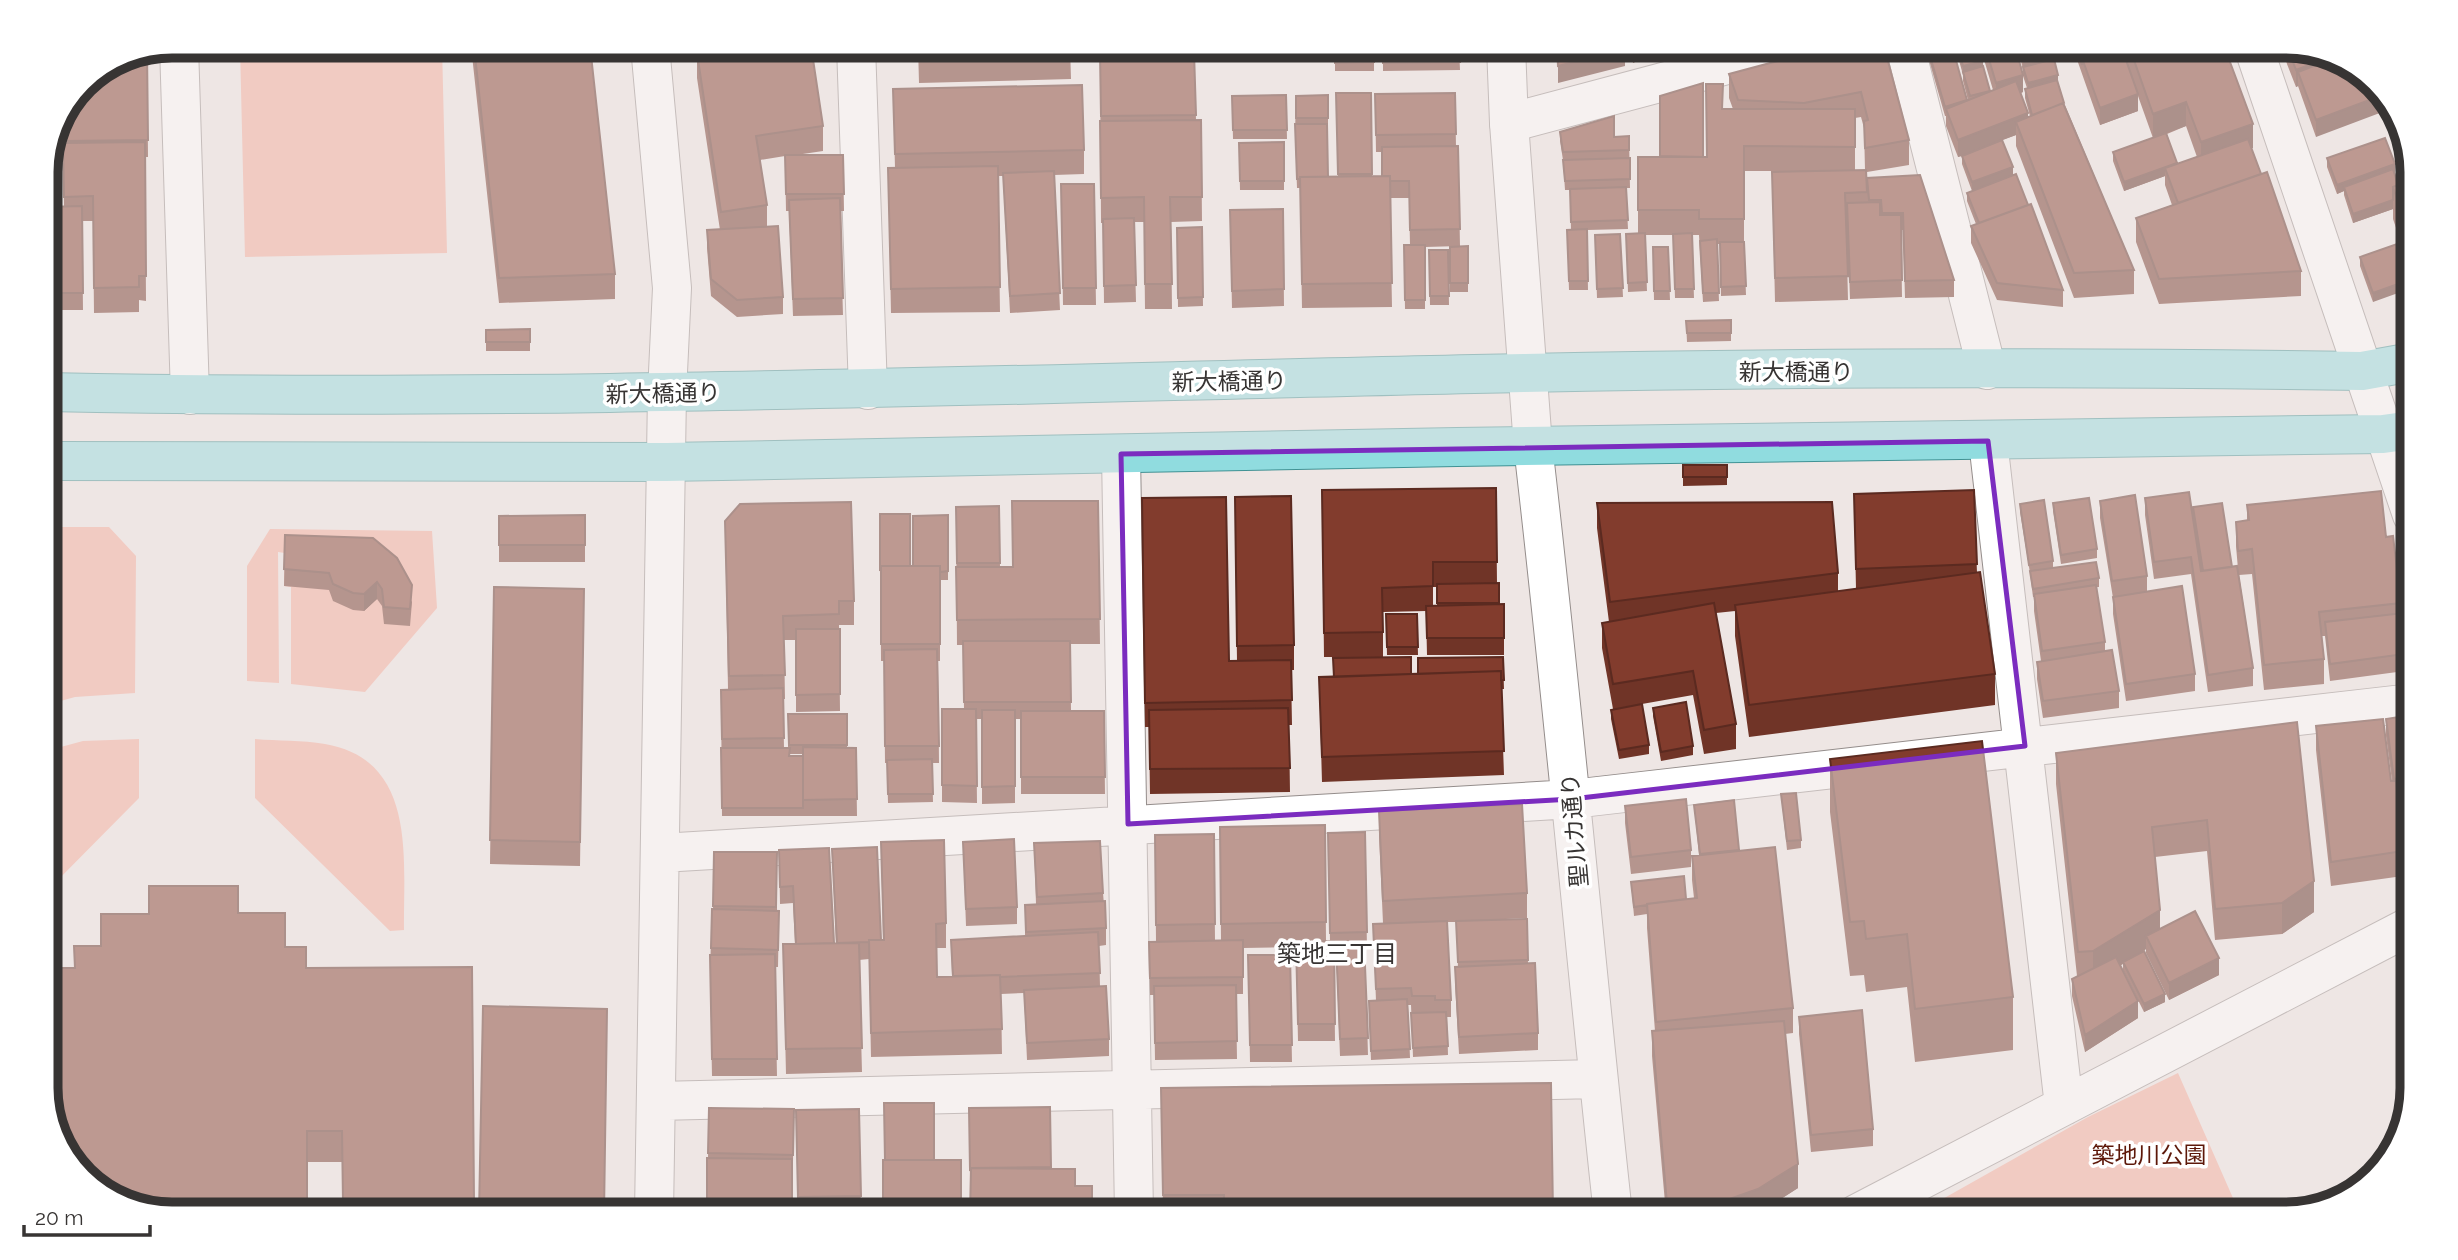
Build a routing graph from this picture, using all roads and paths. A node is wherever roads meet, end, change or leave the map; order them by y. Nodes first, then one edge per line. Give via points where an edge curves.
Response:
1 (179, 58) edge
2 (651, 58) edge
3 (856, 58) edge
4 (1506, 58) edge
5 (1753, 58) edge
6 (1908, 58) edge
7 (2257, 58) edge
8 (1509, 123) junction
9 (2400, 364) edge
10 (1987, 370) junction
11 (2362, 371) junction
12 (1526, 373) junction
13 (868, 390) junction
14 (58, 392) edge
15 (667, 393) junction
16 (190, 395) junction
17 (2398, 432) edge
18 (1988, 441) junction
19 (1533, 446) junction
20 (1121, 454) junction
21 (58, 461) edge
22 (666, 462) junction
23 (2400, 704) edge
24 (2025, 747) junction
25 (1572, 799) junction
26 (1128, 824) junction
27 (661, 853) junction
28 (2400, 931) edge
29 (1596, 1079) junction
30 (1132, 1090) junction
31 (657, 1101) junction
32 (2064, 1106) junction
33 (654, 1202) edge
34 (1135, 1202) edge
35 (1611, 1202) edge
36 (1879, 1202) edge

1 - 16 street
2 - 15 street via 672,288
3 - 13 street
4 - 8 street, 聖ルカ通り
5 - 8 street
6 - 10 street
7 - 11 street
8 - 12 street, 聖ルカ通り
9 - 11 main road, 新大橋通り
10 - 11 main road, 新大橋通り
10 - 12 main road, 新大橋通り
11 - 17 street
12 - 13 main road, 新大橋通り
12 - 19 street, 聖ルカ通り
13 - 15 main road, 新大橋通り
14 - 16 main road, 新大橋通り
15 - 16 main road, 新大橋通り
15 - 22 street
17 - 18 main road
18 - 19 main road
18 - 24 street
19 - 20 main road
19 - 25 street, 聖ルカ通り
20 - 22 main road
20 - 26 street
21 - 22 main road
22 - 27 street
23 - 24 street
24 - 25 street
24 - 32 street
25 - 26 street
25 - 29 street, 聖ルカ通り
26 - 27 street
26 - 30 street
27 - 31 street
28 - 32 street
29 - 30 street
29 - 35 street, 聖ルカ通り
30 - 31 street
30 - 34 street
31 - 33 street
32 - 36 street

